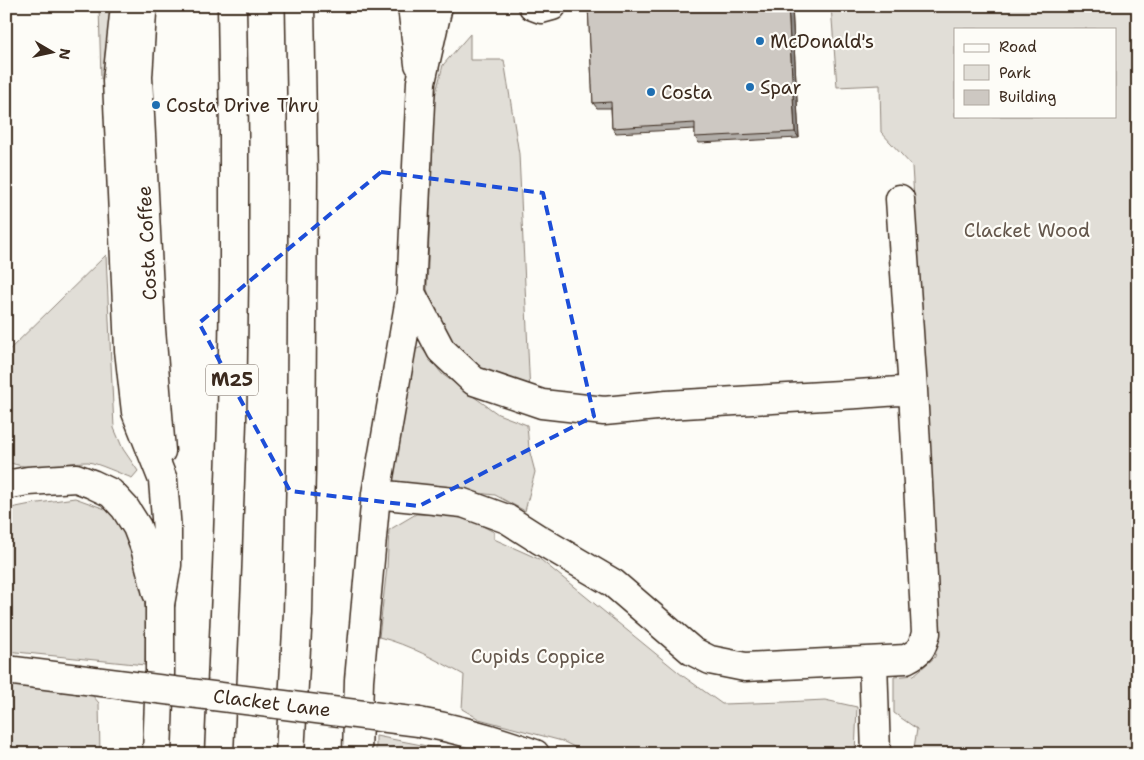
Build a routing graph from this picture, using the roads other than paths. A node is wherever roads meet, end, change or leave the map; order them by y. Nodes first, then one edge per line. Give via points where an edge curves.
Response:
1 (125, 6) edge
2 (143, 6) edge
3 (232, 6) edge
4 (300, 6) edge
5 (533, 6) edge
6 (552, 6) edge
7 (434, 7) edge
8 (900, 199) dead end
9 (411, 293) junction
10 (913, 390) junction
11 (163, 480) junction
12 (13, 481) edge
13 (376, 494) junction
14 (160, 604) junction
15 (873, 661) junction
16 (6, 670) edge
17 (157, 754) edge
18 (219, 754) edge
19 (290, 754) edge
20 (357, 754) edge
21 (535, 754) edge
22 (876, 754) edge

1 - 11 main road via 117,81 129,350 136,412
2 - 11 main road, Costa Coffee via 138,77 151,329
3 - 18 main road, M25 via 232,422
4 - 19 main road via 303,177 301,468 298,613
5 - 6 main road via 541,9
7 - 9 main road via 421,82
8 - 10 main road
9 - 10 main road via 441,350 474,381 542,404 604,411
9 - 13 main road
10 - 15 main road via 926,634 923,647 916,654 906,659
11 - 14 main road, Costa Coffee via 167,565
12 - 14 main road via 76,478 110,493 137,527
13 - 15 main road via 463,503 508,519 613,583 692,651 710,660 745,667
13 - 20 main road via 359,680
14 - 17 main road
15 - 22 main road
16 - 21 main road, Clacket Lane, bridge via 419,722 480,736

